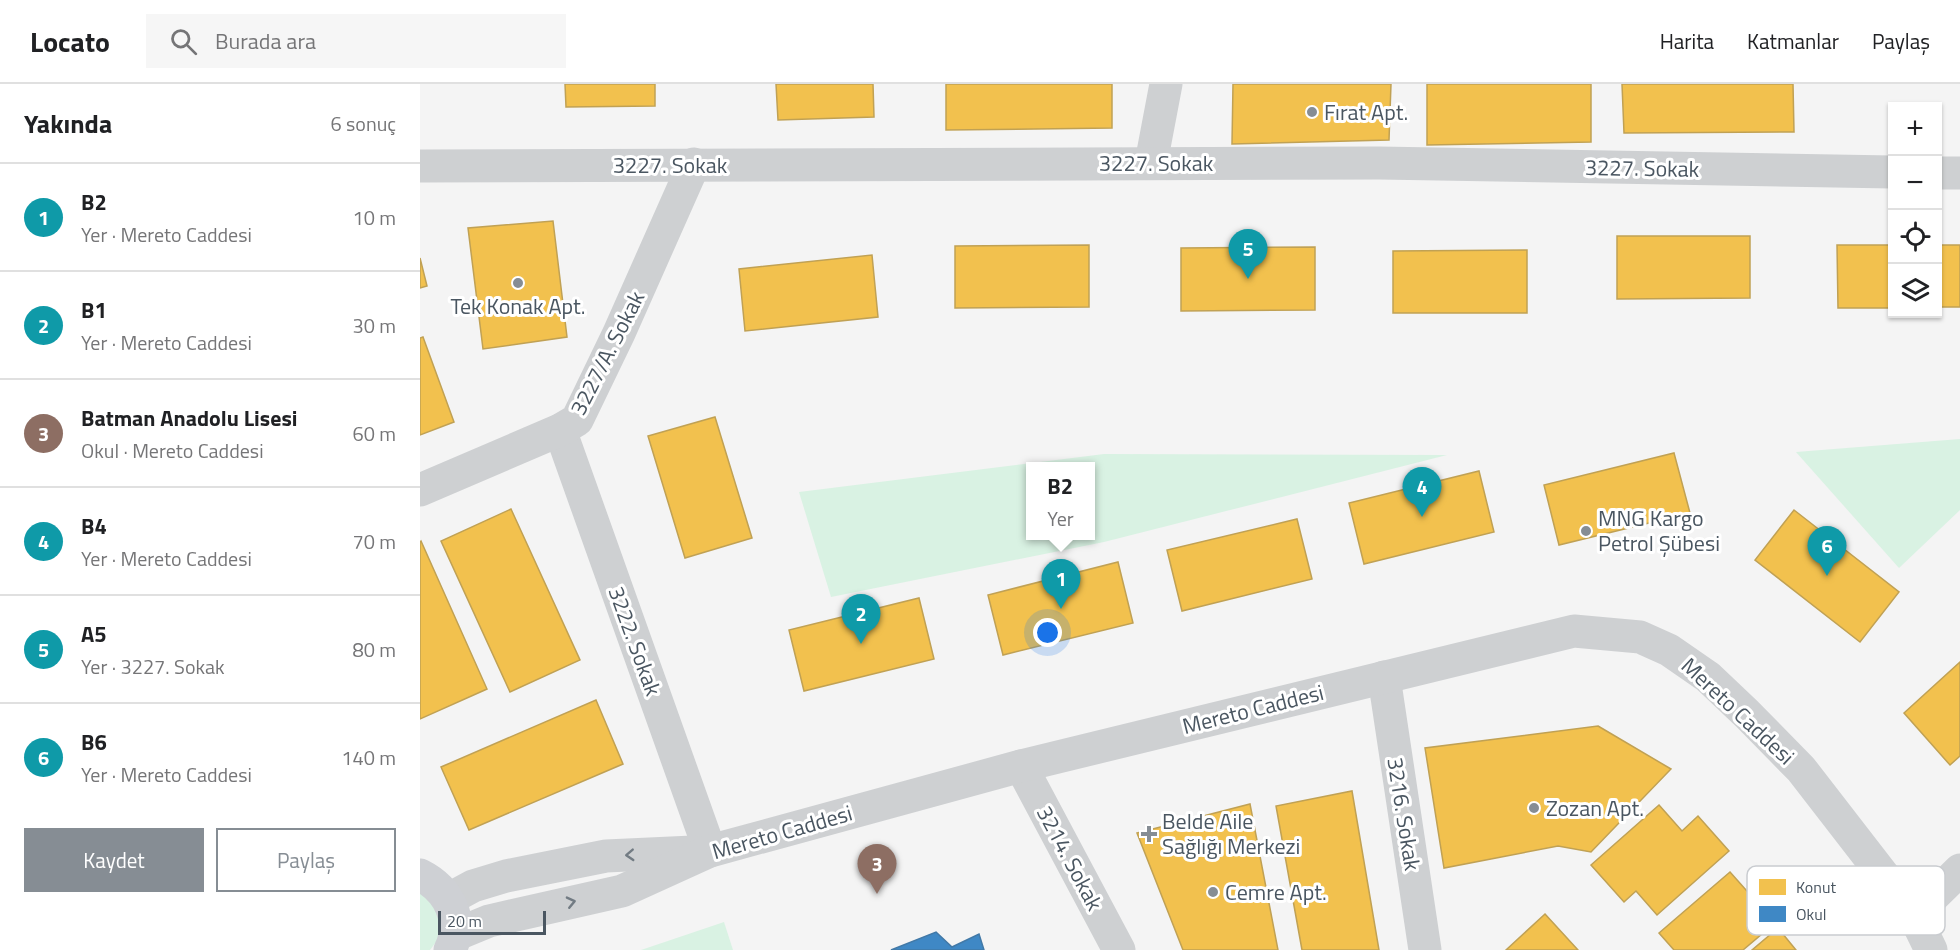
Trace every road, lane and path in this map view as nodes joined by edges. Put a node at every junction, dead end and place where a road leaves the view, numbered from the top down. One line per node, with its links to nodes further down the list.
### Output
1 (1166, 84): 2 (street)
2 (1151, 163): 3 (street, 3227. Sokak); 5 (street, 3227. Sokak)
3 (694, 164): 4 (street, 3227. Sokak); 8 (street, 3227/A. Sokak)
4 (420, 166)
5 (1888, 172)
6 (1942, 173): 7 (street)
7 (1960, 173)
8 (560, 430): 9 (street, 3227/A. Sokak); 12 (street, 3222. Sokak)
9 (420, 490)
10 (1384, 677): 11 (street, Mereto Caddesi); 13 (street, Mereto Caddesi); 21 (street, 3216. Sokak)
11 (1021, 766): 12 (street, Mereto Caddesi); 20 (street, 3214. Sokak)
12 (710, 851): 17 (street, one-way to 17); 19 (street, Mereto Caddesi, one-way to 12)
13 (1876, 866)
14 (1960, 870): 16 (street)
15 (420, 875): 17 (main road)
16 (1945, 885)
17 (448, 900): 19 (main road)
18 (1924, 935): 22 (street, Mereto Caddesi)
19 (452, 945)
20 (1119, 950)
21 (1425, 950)
22 (1931, 950)

